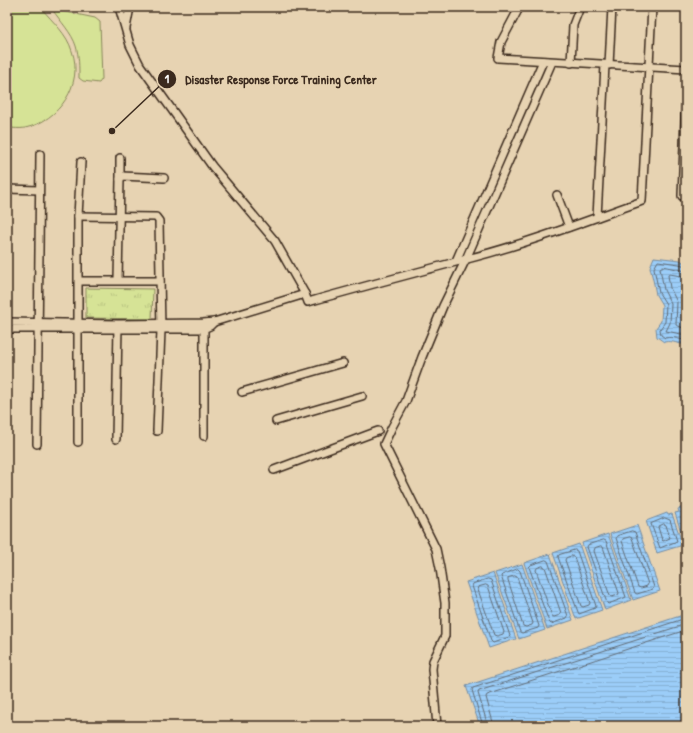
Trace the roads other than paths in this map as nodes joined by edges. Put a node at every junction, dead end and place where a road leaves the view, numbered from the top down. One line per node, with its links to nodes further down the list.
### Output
1 (119, 7): 7 (street)
2 (130, 7): 7 (street)
3 (517, 7): 8 (street)
4 (580, 7): 10 (street)
5 (612, 7): 11 (street)
6 (652, 7): 12 (street)
7 (125, 30): 35 (street)
8 (543, 61): 9 (street); 18 (street)
9 (552, 62): 10 (street); 18 (street)
10 (571, 63): 11 (street)
11 (607, 65): 12 (street); 28 (street)
12 (649, 67): 13 (street); 28 (street)
13 (686, 69)
14 (686, 94): 15 (street)
15 (685, 153): 25 (street)
16 (40, 154): 23 (street)
17 (120, 158): 20 (street)
18 (506, 158): 30 (street); 31 (street)
19 (81, 162): 26 (street)
20 (120, 178): 21 (street); 27 (street)
21 (164, 178)
22 (7, 189): 23 (street)
23 (39, 190): 37 (street)
24 (557, 195): 29 (street)
25 (682, 196)
26 (78, 216): 27 (street); 33 (street)
27 (118, 217): 32 (street); 34 (street)
28 (598, 217): 29 (street)
29 (568, 227): 30 (street)
30 (466, 260): 31 (street); 54 (street)
31 (456, 262): 35 (street)
32 (118, 280): 33 (street); 34 (street)
33 (79, 281): 38 (street)
34 (160, 281): 41 (street)
35 (305, 294): 39 (street)
36 (7, 322): 37 (street)
37 (38, 326): 38 (street); 42 (street); 52 (street)
38 (79, 326): 40 (street); 51 (street)
39 (203, 326): 41 (street); 49 (street)
40 (118, 327): 41 (street); 50 (street)
41 (161, 327): 47 (street)
42 (7, 329)
43 (343, 363): 44 (street)
44 (242, 392)
45 (362, 396): 46 (street)
46 (276, 421)
47 (157, 431)
48 (378, 431): 53 (street)
49 (204, 436)
50 (116, 439)
51 (78, 442)
52 (37, 444)
53 (274, 470)
54 (437, 726)

